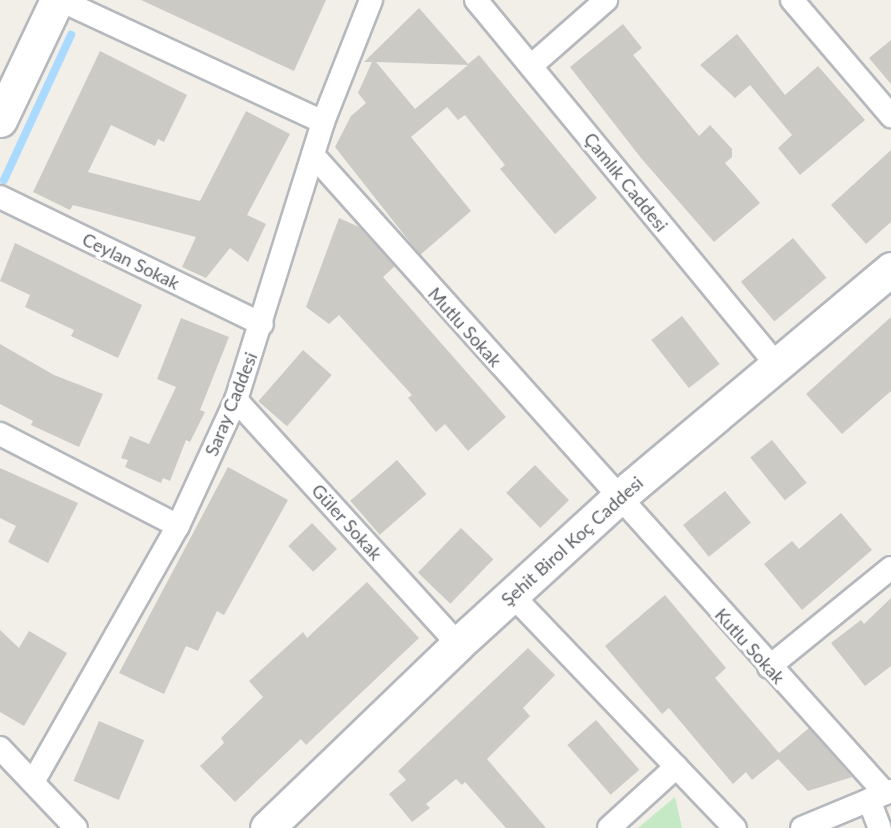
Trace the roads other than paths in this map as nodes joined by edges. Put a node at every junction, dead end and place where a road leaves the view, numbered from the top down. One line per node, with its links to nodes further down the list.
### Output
1 (59, 0): 7 (main road); 9 (street)
2 (371, 0): 9 (street, Saray Caddesi)
3 (476, 0): 6 (street, Çamlık Caddesi)
4 (606, 0): 6 (street)
5 (792, 0): 8 (street)
6 (531, 66): 14 (street, Çamlık Caddesi)
7 (1, 112)
8 (891, 116)
9 (323, 122): 10 (street, Saray Caddesi)
10 (313, 156): 13 (street, Saray Caddesi); 17 (street, Mutlu Sokak)
11 (0, 197): 13 (street, Ceylan Sokak)
12 (891, 269): 14 (main road, Şehit Birol Koç Caddesi)
13 (262, 324): 15 (street, Saray Caddesi)
14 (776, 364): 17 (main road, Şehit Birol Koç Caddesi)
15 (236, 400): 18 (street, Saray Caddesi); 21 (street, Güler Sokak)
16 (0, 434): 18 (street)
17 (617, 499): 20 (main road, Şehit Birol Koç Caddesi); 22 (street, Kutlu Sokak)
18 (178, 526): 25 (street, Saray Caddesi)
19 (891, 568): 22 (street)
20 (512, 595): 21 (main road, Şehit Birol Koç Caddesi); 24 (street)
21 (458, 644): 28 (main road, Şehit Birol Koç Caddesi)
22 (769, 667): 26 (street, Kutlu Sokak)
23 (0, 748): 25 (street)
24 (676, 767): 29 (street); 30 (street)
25 (33, 782): 27 (street)
26 (882, 795): 31 (street); 32 (street)
27 (76, 828)
28 (267, 828)
29 (609, 828)
30 (735, 828)
31 (802, 828)
32 (880, 828)

